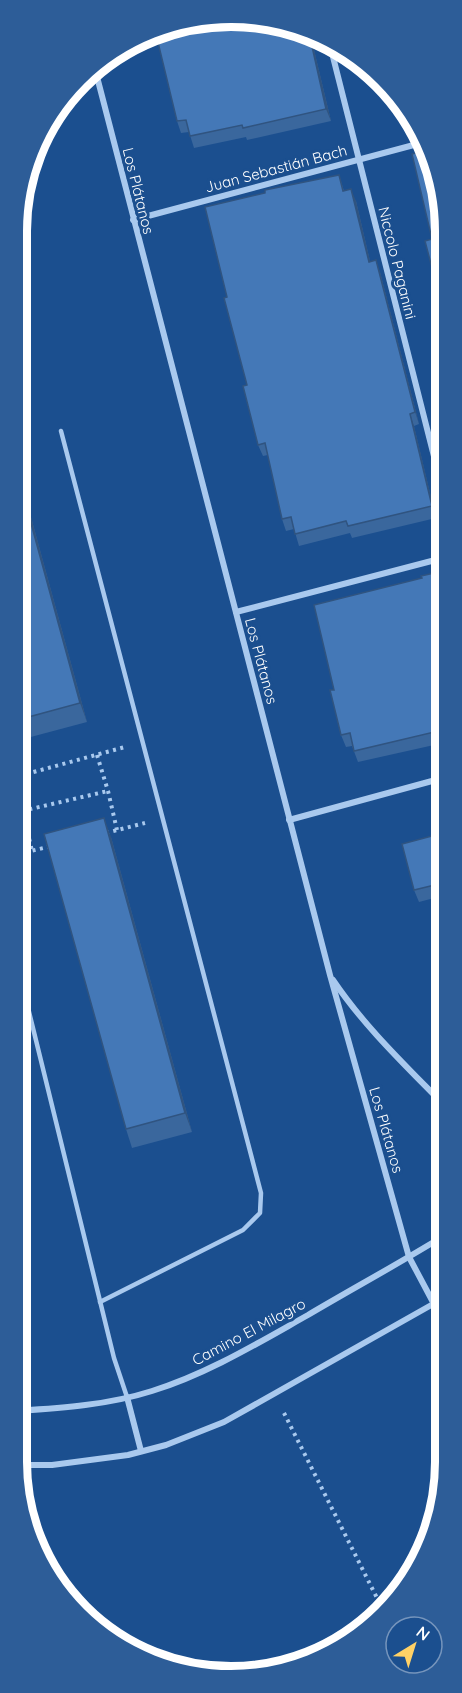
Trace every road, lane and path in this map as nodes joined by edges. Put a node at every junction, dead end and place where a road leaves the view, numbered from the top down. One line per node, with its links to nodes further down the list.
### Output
1 (332, 54): 4 (street, Niccolo Paganini)
2 (97, 77): 5 (street, Los Plátanos)
3 (415, 144): 4 (street, Juan Sebastián Bach)
4 (358, 159): 5 (street, Juan Sebastián Bach); 7 (street, Niccolo Paganini)
5 (133, 220): 9 (street, Los Plátanos)
6 (62, 431): 10 (lane)
7 (435, 461)
8 (435, 560): 9 (street)
9 (236, 612): 17 (street, Los Plátanos)
10 (143, 742): 11 (path); 16 (lane)
11 (97, 755): 12 (path); 14 (path)
12 (27, 774)
13 (435, 780): 17 (street)
14 (108, 791): 15 (path); 18 (path)
15 (27, 810)
16 (163, 819): 18 (path); 29 (lane)
17 (290, 820): 24 (street, Los Plátanos)
18 (117, 830): 20 (path)
19 (27, 831): 22 (path)
20 (96, 835)
21 (54, 846): 22 (path)
22 (32, 851): 23 (path)
23 (27, 852)
24 (330, 975): 26 (street); 28 (street, Los Plátanos)
25 (27, 1003): 29 (lane)
26 (435, 1096)
27 (435, 1241): 28 (street, Camino El Milagro)
28 (409, 1257): 30 (street, Los Plátanos); 32 (street, Camino El Milagro)
29 (100, 1302): 32 (lane)
30 (434, 1304): 31 (street)
31 (274, 1394): 34 (street); 36 (path)
32 (126, 1397): 33 (street, Camino El Milagro); 34 (street)
33 (27, 1410)
34 (141, 1451): 35 (street)
35 (27, 1465)
36 (379, 1602)

